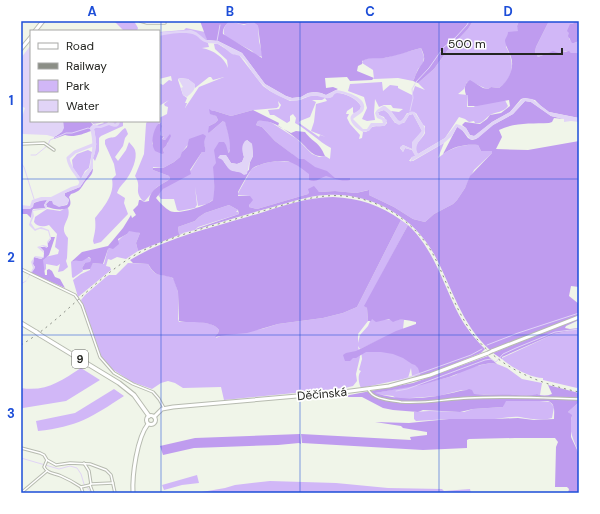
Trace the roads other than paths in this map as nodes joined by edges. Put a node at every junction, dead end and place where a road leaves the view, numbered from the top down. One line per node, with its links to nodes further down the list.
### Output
1 (43, 21): 4 (main road)
2 (140, 21): 3 (street)
3 (165, 23)
4 (37, 30)
5 (30, 38): 6 (main road)
6 (21, 49)
7 (21, 144): 8 (street)
8 (54, 150)
9 (21, 269): 14 (street)
10 (579, 317): 12 (main road, Děčínská, bridge)
11 (21, 323): 15 (main road, 9, bridge)
12 (368, 389): 13 (street); 14 (main road, Děčínská)
13 (579, 399)
14 (164, 408): 16 (main road)
15 (149, 416): 16 (main road); 17 (main road)
16 (154, 417): 17 (main road)
17 (148, 424): 29 (main road)
18 (21, 448): 19 (street)
19 (47, 460): 20 (street); 21 (street)
20 (84, 463): 22 (street); 23 (street)
21 (47, 471): 24 (street); 25 (street)
22 (113, 483): 23 (street); 28 (street)
23 (89, 485): 24 (street); 27 (street)
24 (82, 487): 26 (street)
25 (21, 493)
26 (83, 493)
27 (93, 493)
28 (115, 493)
29 (133, 493)

